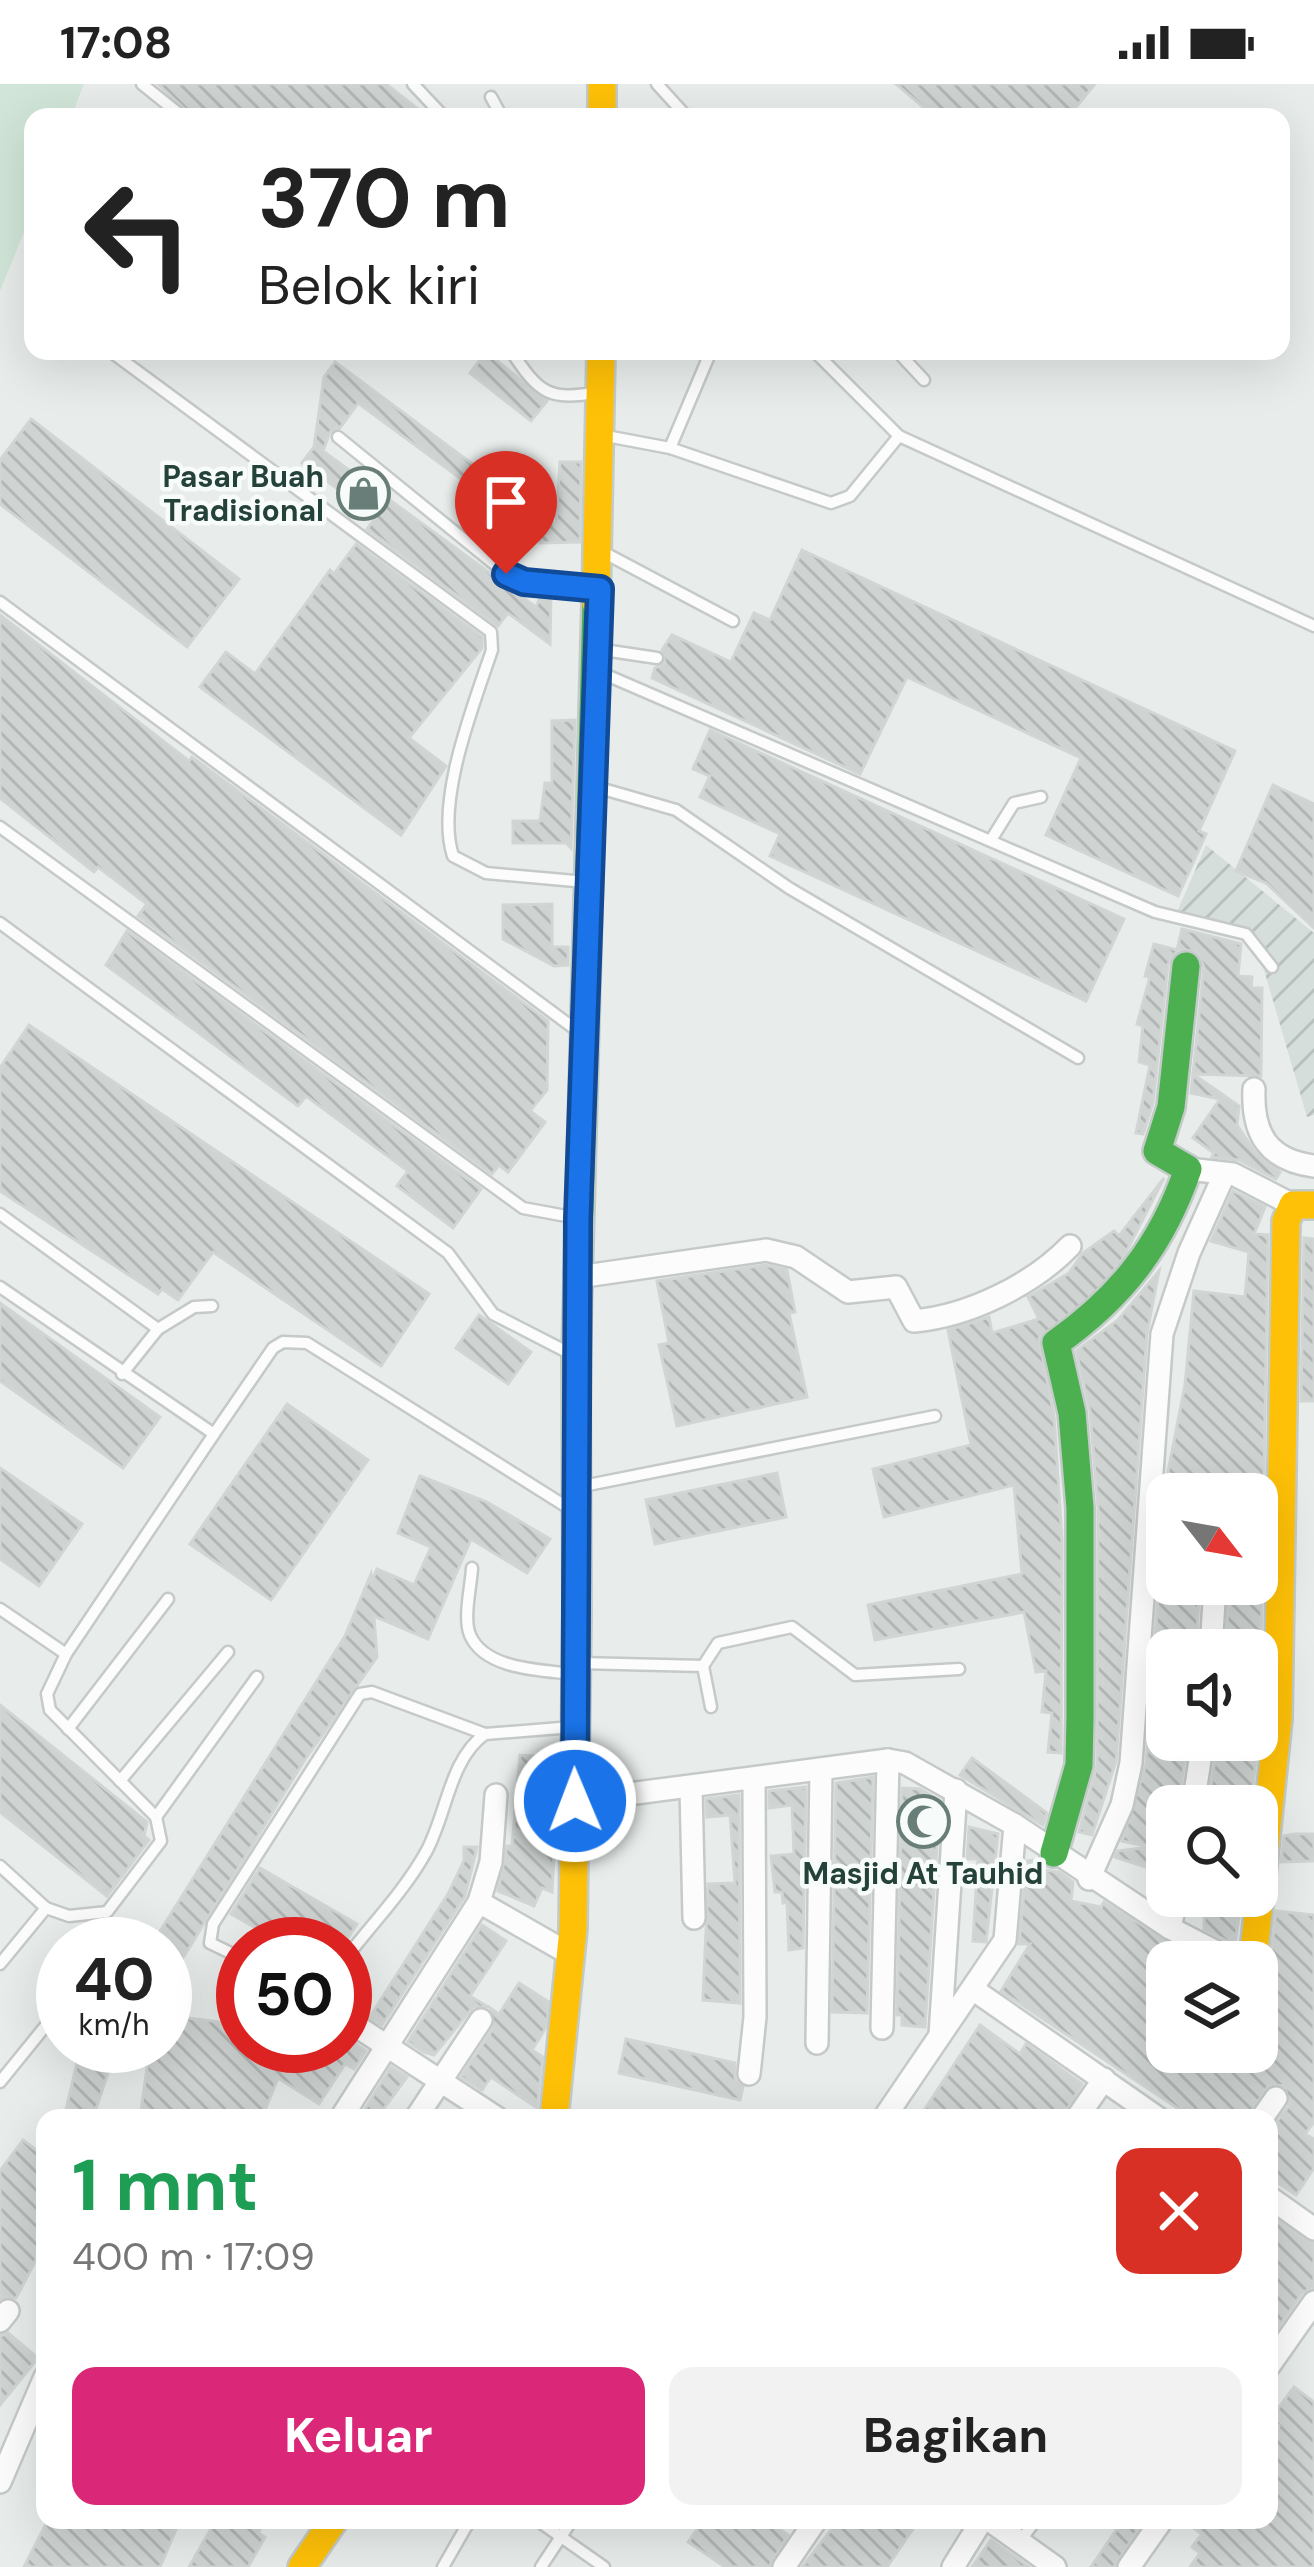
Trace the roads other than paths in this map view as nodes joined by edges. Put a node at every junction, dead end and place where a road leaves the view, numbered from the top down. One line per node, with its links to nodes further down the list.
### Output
1 (142, 84): 5 (lane)
2 (413, 84): 6 (lane)
3 (657, 84): 8 (lane)
4 (491, 97): 7 (lane)
5 (173, 108)
6 (436, 108)
7 (497, 108)
8 (679, 108)
9 (122, 360): 32 (lane)
10 (519, 360): 16 (lane)
11 (601, 360): 16 (main road)
12 (707, 360): 20 (lane)
13 (823, 360): 18 (lane)
14 (905, 360): 15 (lane)
15 (924, 380)
16 (600, 392): 17 (main road)
17 (599, 434): 20 (lane); 21 (main road)
18 (899, 436): 20 (lane); 25 (lane)
19 (338, 437): 22 (lane)
20 (670, 448)
21 (601, 551): 22 (main road); 24 (lane)
22 (600, 589): 27 (main road)
23 (0, 602): 36 (lane)
24 (734, 621)
25 (1314, 626)
26 (657, 658): 27 (lane)
27 (597, 660): 28 (main road); 31 (lane)
28 (592, 786): 32 (main road); 37 (lane)
29 (1041, 797): 31 (lane)
30 (0, 827): 44 (lane)
31 (991, 840): 35 (lane)
32 (590, 883): 36 (main road)
33 (0, 923): 50 (lane)
34 (1186, 966): 41 (main road)
35 (1272, 967)
36 (582, 1034): 44 (main road)
37 (1078, 1058)
38 (1254, 1089): 39 (street)
39 (1314, 1166)
40 (1224, 1175): 41 (street); 42 (street); 80 (street)
41 (1185, 1180): 78 (main road)
42 (1303, 1205): 90 (main road)
43 (0, 1214): 49 (lane)
44 (578, 1218): 46 (main road)
45 (1070, 1246): 46 (street)
46 (578, 1276): 50 (main road)
47 (0, 1287): 51 (lane)
48 (212, 1306): 49 (lane)
49 (158, 1328): 51 (lane)
50 (576, 1356): 54 (main road)
51 (122, 1374): 53 (lane)
52 (934, 1417): 54 (lane)
53 (214, 1434): 54 (lane); 59 (lane)
54 (574, 1499): 61 (main road)
55 (472, 1568): 61 (lane)
56 (168, 1598): 66 (lane)
57 (0, 1609): 59 (lane)
58 (228, 1652): 70 (lane)
59 (66, 1654): 66 (lane)
60 (703, 1666): 61 (lane); 62 (lane); 64 (lane)
61 (575, 1668): 65 (main road)
62 (959, 1669)
63 (257, 1677): 76 (lane)
64 (711, 1707)
65 (573, 1727): 67 (lane); 75 (main road)
66 (68, 1729): 70 (lane)
67 (485, 1734): 83 (lane); 87 (lane)
68 (888, 1760): 69 (street); 73 (street); 96 (street)
69 (821, 1770): 71 (street); 100 (street)
70 (120, 1781): 76 (lane)
71 (754, 1781): 72 (street); 102 (street)
72 (691, 1788): 75 (street); 85 (street)
73 (956, 1790): 77 (street); 98 (street)
74 (496, 1795): 81 (street)
75 (575, 1801): 92 (main road)
76 (156, 1816): 82 (lane)
77 (1016, 1825): 78 (street); 94 (street)
78 (1054, 1853): 80 (street)
79 (0, 1866): 82 (lane)
80 (1089, 1879): 88 (street)
81 (479, 1902): 92 (street); 101 (street)
82 (46, 1907): 93 (lane)
83 (217, 1917)
84 (1172, 1917): 88 (street)
85 (694, 1918)
86 (216, 1919): 91 (lane)
87 (372, 1924)
88 (1170, 1928): 89 (street)
89 (1202, 1941)
90 (1247, 1941)
91 (216, 1946)
92 (568, 1953): 110 (main road)
93 (0, 1964)
94 (974, 1990): 98 (street); 103 (street)
95 (482, 2020): 104 (street)
96 (882, 2028)
97 (372, 2035): 101 (street)
98 (939, 2036): 111 (street)
99 (36, 2038): 105 (lane)
100 (817, 2043)
101 (388, 2045): 104 (street); 107 (street)
102 (749, 2074)
103 (1104, 2079): 112 (street); 113 (street)
104 (442, 2080): 108 (street); 109 (street)
105 (0, 2082)
106 (1276, 2098): 114 (street)
107 (347, 2109)
108 (422, 2109)
109 (483, 2109)
110 (555, 2109)
111 (890, 2109)
112 (1083, 2109)
113 (1146, 2109)
114 (1268, 2109)
115 (1278, 2203): 116 (street)
116 (1314, 2229)
117 (1314, 2302): 118 (street)
118 (1278, 2353)
119 (36, 2398): 120 (street)
120 (0, 2482)
121 (328, 2529): 132 (main road)
122 (465, 2529): 133 (lane)
123 (550, 2529): 130 (lane)
124 (566, 2529): 130 (lane)
125 (810, 2529): 136 (street)
126 (979, 2529): 137 (street)
127 (1001, 2529): 131 (street)
128 (1030, 2529): 131 (lane)
129 (1156, 2529): 139 (street)
130 (561, 2536): 134 (lane); 135 (lane)
131 (1021, 2541): 138 (street)
132 (302, 2567)
133 (443, 2567)
134 (541, 2567)
135 (604, 2567)
136 (784, 2567)
137 (952, 2567)
138 (1055, 2567)
139 (1129, 2567)

